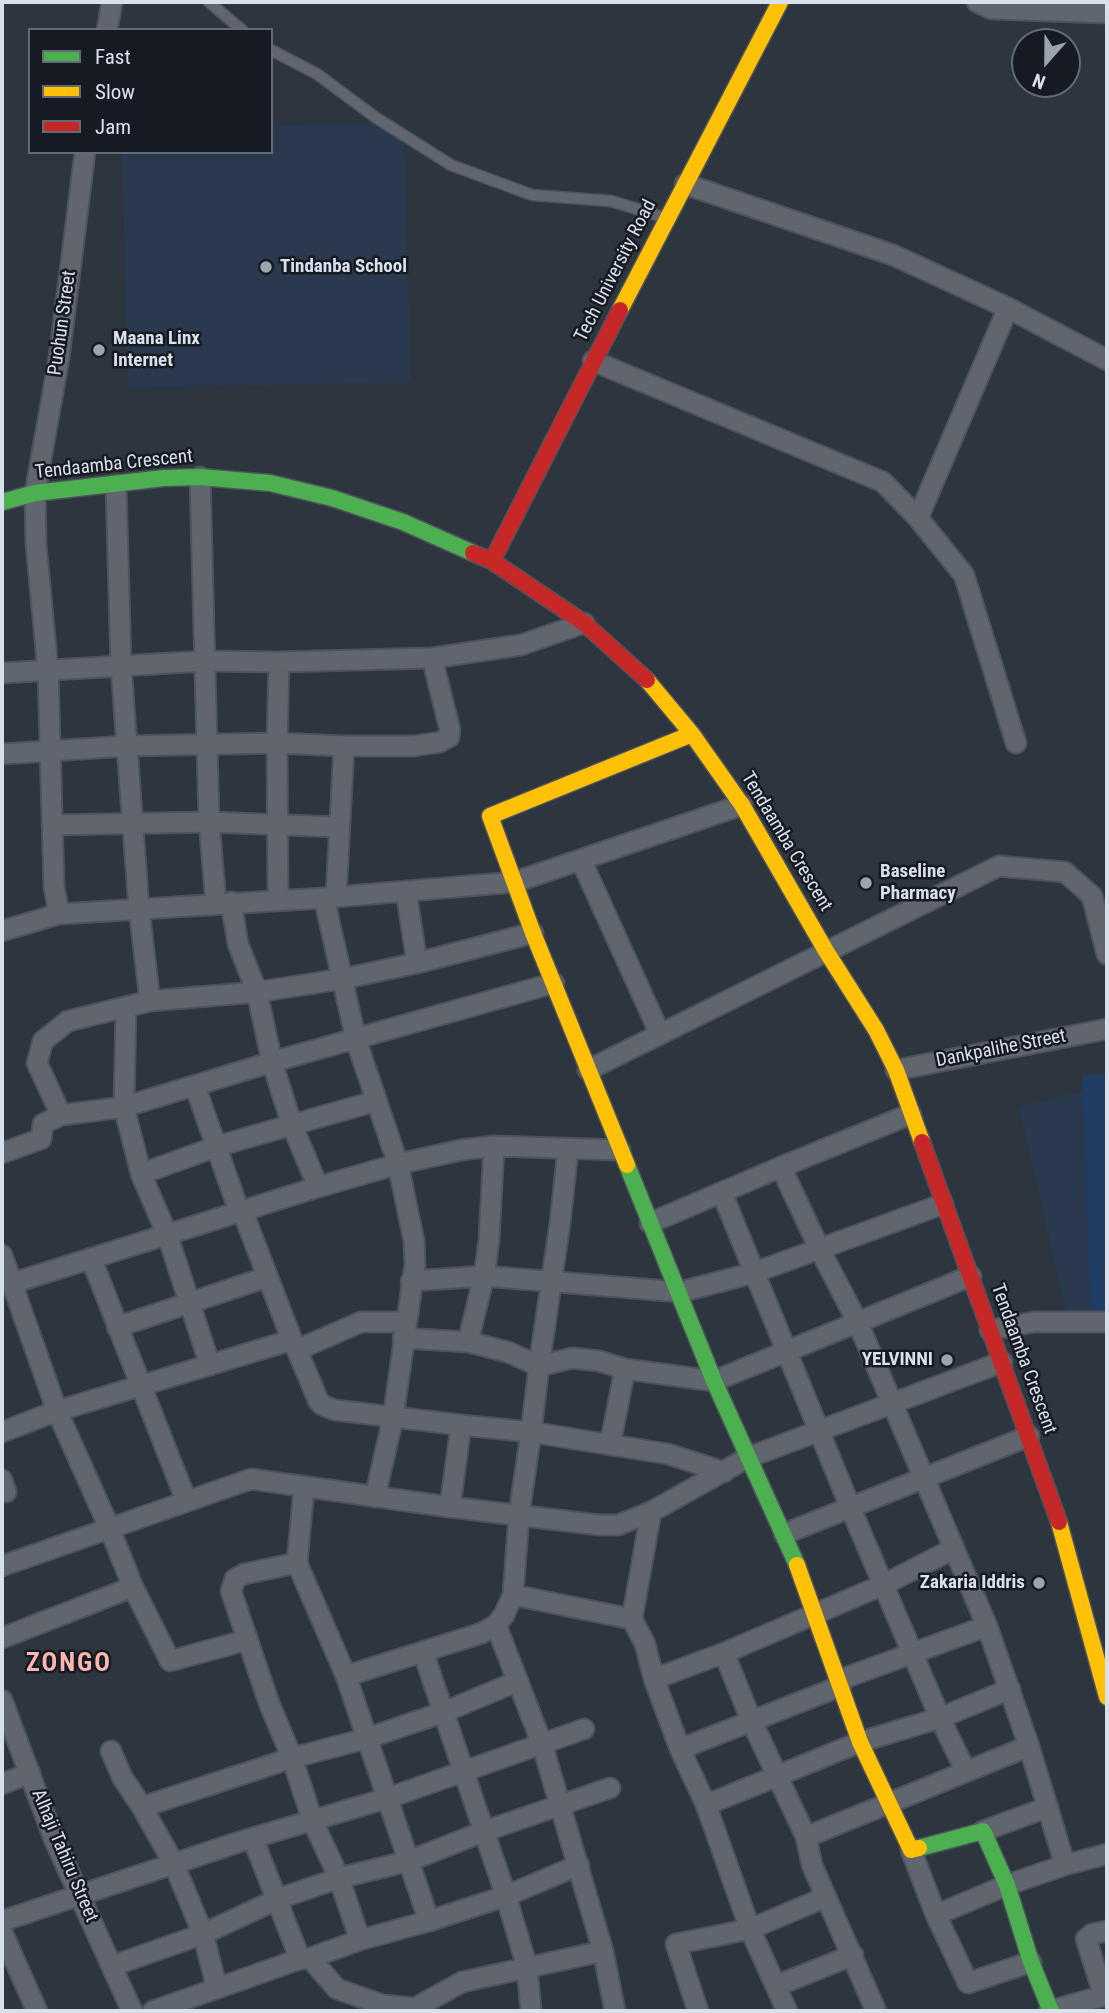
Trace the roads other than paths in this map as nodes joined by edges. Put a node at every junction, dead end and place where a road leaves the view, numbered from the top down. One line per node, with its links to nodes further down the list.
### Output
1 (112, 2): 6 (street)
2 (209, 2): 7 (lane)
3 (780, 2): 10 (street, Tech University Road)
4 (977, 2): 5 (street)
5 (1107, 13)
6 (107, 28)
7 (240, 28)
8 (273, 51): 11 (lane)
9 (85, 154): 17 (street, Puohun Street)
10 (685, 184): 11 (street, Tech University Road); 12 (street)
11 (666, 219): 14 (street, Tech University Road)
12 (1008, 308): 13 (street); 19 (street)
13 (1107, 360)
14 (593, 361): 19 (street); 20 (street, Tech University Road)
15 (200, 477): 16 (street, Tendaamba Crescent); 20 (street, Tendaamba Crescent); 23 (street)
16 (116, 485): 17 (street, Tendaamba Crescent); 25 (street)
17 (36, 493): 18 (street, Tendaamba Crescent); 26 (street, Puohun Street)
18 (2, 502)
19 (918, 518): 30 (street)
20 (492, 561): 21 (street, Tendaamba Crescent)
21 (584, 623): 22 (street); 28 (street, Tendaamba Crescent)
22 (432, 658): 24 (street); 33 (street)
23 (205, 661): 24 (street); 25 (street); 31 (street)
24 (279, 662): 29 (street)
25 (121, 666): 26 (street); 32 (street)
26 (48, 671): 27 (street); 34 (street, Puohun Street)
27 (2, 673)
28 (692, 734): 36 (street, Tendaamba Crescent); 43 (street)
29 (277, 743): 31 (street); 33 (street); 40 (street)
30 (1016, 743)
31 (208, 745): 32 (street); 38 (street)
32 (127, 746): 34 (street); 37 (street)
33 (344, 746): 41 (street)
34 (51, 751): 35 (street); 39 (street, Puohun Street)
35 (2, 754)
36 (742, 805): 42 (street); 52 (street, Tendaamba Crescent)
37 (132, 822): 38 (street); 39 (street); 48 (street)
38 (209, 822): 40 (street); 47 (street)
39 (52, 825): 49 (street, Puohun Street)
40 (277, 826): 41 (street); 46 (street)
41 (339, 827): 45 (street)
42 (581, 860): 43 (street); 61 (street)
43 (515, 882): 44 (street); 51 (street)
44 (406, 891): 45 (street); 54 (street)
45 (330, 898): 46 (street); 55 (street)
46 (278, 900): 47 (street)
47 (224, 903): 48 (street); 57 (street)
48 (139, 909): 49 (street); 58 (street)
49 (59, 914): 50 (street)
50 (2, 931)
51 (534, 933): 54 (street); 56 (street)
52 (826, 951): 53 (street); 61 (street); 65 (street, Tendaamba Crescent)
53 (1107, 954)
54 (417, 963): 55 (street)
55 (342, 979): 57 (street); 62 (street)
56 (554, 983): 62 (street); 64 (street)
57 (257, 992): 58 (street); 63 (street)
58 (150, 1001): 59 (street)
59 (126, 1007): 68 (street); 70 (street)
60 (1107, 1029): 65 (street, Dankpalihe Street)
61 (660, 1034): 64 (street)
62 (356, 1040): 63 (street); 67 (street)
63 (272, 1062): 66 (street); 71 (street)
64 (588, 1070): 75 (street)
65 (896, 1070): 69 (street, Tendaamba Crescent)
66 (195, 1087): 68 (street); 72 (street)
67 (376, 1101): 71 (street); 77 (street)
68 (124, 1107): 70 (street); 79 (street)
69 (911, 1114): 78 (street); 82 (street, Tendaamba Crescent)
70 (61, 1115): 76 (street)
71 (292, 1125): 72 (street); 80 (street)
72 (218, 1146): 79 (street); 83 (street)
73 (494, 1146): 74 (street); 77 (street); 90 (street)
74 (568, 1149): 75 (street); 94 (street)
75 (620, 1150): 84 (street)
76 (2, 1153)
77 (398, 1164): 80 (street); 93 (street)
78 (781, 1167): 81 (street); 86 (street)
79 (141, 1174): 85 (street)
80 (318, 1187): 83 (street)
81 (722, 1193): 84 (street); 89 (street)
82 (943, 1204): 86 (street); 91 (street, Tendaamba Crescent)
83 (241, 1210): 85 (street); 92 (street)
84 (650, 1223): 96 (street)
85 (167, 1234): 88 (street); 97 (street)
86 (819, 1248): 89 (street); 99 (street)
87 (2, 1255): 95 (street)
88 (91, 1258): 95 (street); 100 (street)
89 (754, 1273): 96 (street); 105 (street)
90 (484, 1276): 93 (street); 94 (street); 103 (street)
91 (971, 1276): 99 (street); 102 (street, Tendaamba Crescent)
92 (267, 1277): 97 (street); 104 (street)
93 (411, 1281): 101 (street)
94 (552, 1282): 96 (street); 108 (street)
95 (13, 1283): 113 (street)
96 (680, 1292): 110 (street)
97 (191, 1303): 100 (street); 107 (street)
98 (1107, 1322): 102 (street)
99 (858, 1323): 105 (street); 112 (street)
100 (117, 1327): 111 (street)
101 (404, 1330): 103 (street); 104 (street); 114 (street)
102 (990, 1330): 106 (street, Tendaamba Crescent)
103 (468, 1342): 108 (street)
104 (294, 1345): 107 (street); 114 (street)
105 (786, 1352): 110 (street); 116 (street)
106 (1002, 1362): 112 (street); 119 (street, Tendaamba Crescent)
107 (210, 1365): 111 (street)
108 (539, 1366): 109 (street); 118 (street)
109 (625, 1369): 110 (street); 120 (street)
110 (714, 1381): 121 (street)
111 (141, 1386): 113 (street); 126 (street)
112 (892, 1404): 116 (street); 123 (street)
113 (57, 1412): 117 (street); 131 (street)
114 (393, 1418): 115 (street); 125 (street)
115 (460, 1425): 118 (street); 127 (street)
116 (819, 1431): 121 (street); 128 (street)
117 (2, 1432)
118 (531, 1432): 120 (street); 130 (street)
119 (1029, 1436): 123 (street); 153 (street, Tendaamba Crescent)
120 (610, 1445): 122 (street)
121 (747, 1458): 122 (street); 132 (street)
122 (724, 1472): 129 (street)
123 (923, 1478): 128 (street); 133 (street)
124 (304, 1488): 125 (street); 126 (street); 134 (street)
125 (375, 1497): 127 (street)
126 (186, 1500): 131 (street)
127 (450, 1507): 130 (street)
128 (851, 1508): 132 (street); 136 (street)
129 (651, 1513): 130 (street); 140 (street)
130 (519, 1515): 138 (street)
131 (109, 1527): 135 (street); 137 (street)
132 (784, 1534): 139 (street)
133 (953, 1549): 136 (street); 142 (street)
134 (297, 1563): 144 (street); 148 (street)
135 (2, 1566)
136 (885, 1584): 139 (street); 147 (street)
137 (133, 1587): 143 (street); 144 (street)
138 (513, 1595): 140 (street); 141 (street)
139 (815, 1614): 146 (street); 151 (street)
140 (632, 1619): 149 (street)
141 (496, 1625): 145 (street); 150 (street)
142 (987, 1626): 147 (street); 152 (street)
143 (2, 1638)
144 (247, 1640): 165 (street)
145 (423, 1652): 148 (street); 155 (street)
146 (724, 1653): 149 (street); 157 (street)
147 (914, 1654): 151 (street); 156 (street)
148 (346, 1676): 159 (street)
149 (654, 1679): 163 (street)
150 (518, 1681): 155 (street); 161 (street)
151 (840, 1683): 157 (street); 160 (street)
152 (1010, 1689): 156 (street); 162 (street)
153 (1107, 1697)
154 (2, 1700): 168 (street, Alhaji Tahiru Street)
155 (444, 1713): 159 (street); 166 (street)
156 (940, 1718): 160 (street); 167 (street)
157 (752, 1722): 163 (street); 169 (street)
158 (584, 1729): 161 (street)
159 (368, 1738): 165 (street); 172 (street)
160 (860, 1742): 169 (street); 173 (street)
161 (542, 1744): 166 (street); 175 (street)
162 (1029, 1746): 167 (street); 177 (street)
163 (680, 1749): 174 (street)
164 (111, 1751): 176 (street)
165 (292, 1758): 176 (street); 178 (street)
166 (465, 1771): 172 (street); 179 (street)
167 (966, 1772): 173 (street)
168 (30, 1773): 170 (street); 191 (street, Alhaji Tahiru Street)
169 (778, 1776): 174 (street); 181 (street)
170 (2, 1784)
171 (610, 1788): 175 (street)
172 (388, 1798): 178 (street); 185 (street)
173 (888, 1802): 181 (street); 183 (street)
174 (706, 1805): 198 (street)
175 (560, 1806): 179 (street); 187 (street)
176 (142, 1807): 186 (street)
177 (1048, 1807): 180 (street); 188 (street)
178 (313, 1822): 182 (street); 189 (street)
179 (485, 1831): 185 (street); 192 (street)
180 (983, 1831): 183 (street); 190 (street)
181 (806, 1836): 193 (street)
182 (253, 1839): 186 (street); 194 (street)
183 (911, 1850): 195 (street)
184 (1107, 1854): 188 (street)
185 (409, 1861): 189 (street); 197 (street)
186 (174, 1864): 191 (street); 201 (street)
187 (579, 1865): 192 (street); 203 (street)
188 (1065, 1865): 190 (street)
189 (339, 1878): 194 (street); 202 (street)
190 (1007, 1885): 195 (street); 206 (street)
191 (80, 1895): 196 (street); 207 (street, Alhaji Tahiru Street)
192 (506, 1896): 197 (street); 208 (street)
193 (826, 1897): 198 (street); 204 (street)
194 (278, 1899): 201 (street); 205 (street)
195 (936, 1915): 206 (street)
196 (2, 1921)
197 (429, 1921): 202 (street)
198 (750, 1929): 209 (street); 219 (street)
199 (1107, 1931): 211 (street)
200 (2, 1932): 214 (street)
201 (203, 1934): 207 (street); 210 (street)
202 (360, 1940): 205 (street)
203 (603, 1951): 208 (street); 218 (street)
204 (853, 1955): 209 (street); 213 (street)
205 (305, 1959): 210 (street); 212 (street)
206 (1031, 1962): 221 (street)
207 (112, 1966): 215 (street, Alhaji Tahiru Street)
208 (527, 1967): 212 (street); 217 (street)
209 (776, 1986): 220 (street)
210 (217, 1988): 216 (street)
211 (1106, 1996): 221 (street)
212 (416, 2010)
213 (872, 2010)
214 (37, 2011)
215 (132, 2011)
216 (153, 2011)
217 (531, 2011)
218 (615, 2011)
219 (698, 2011)
220 (787, 2011)
221 (1050, 2011)

